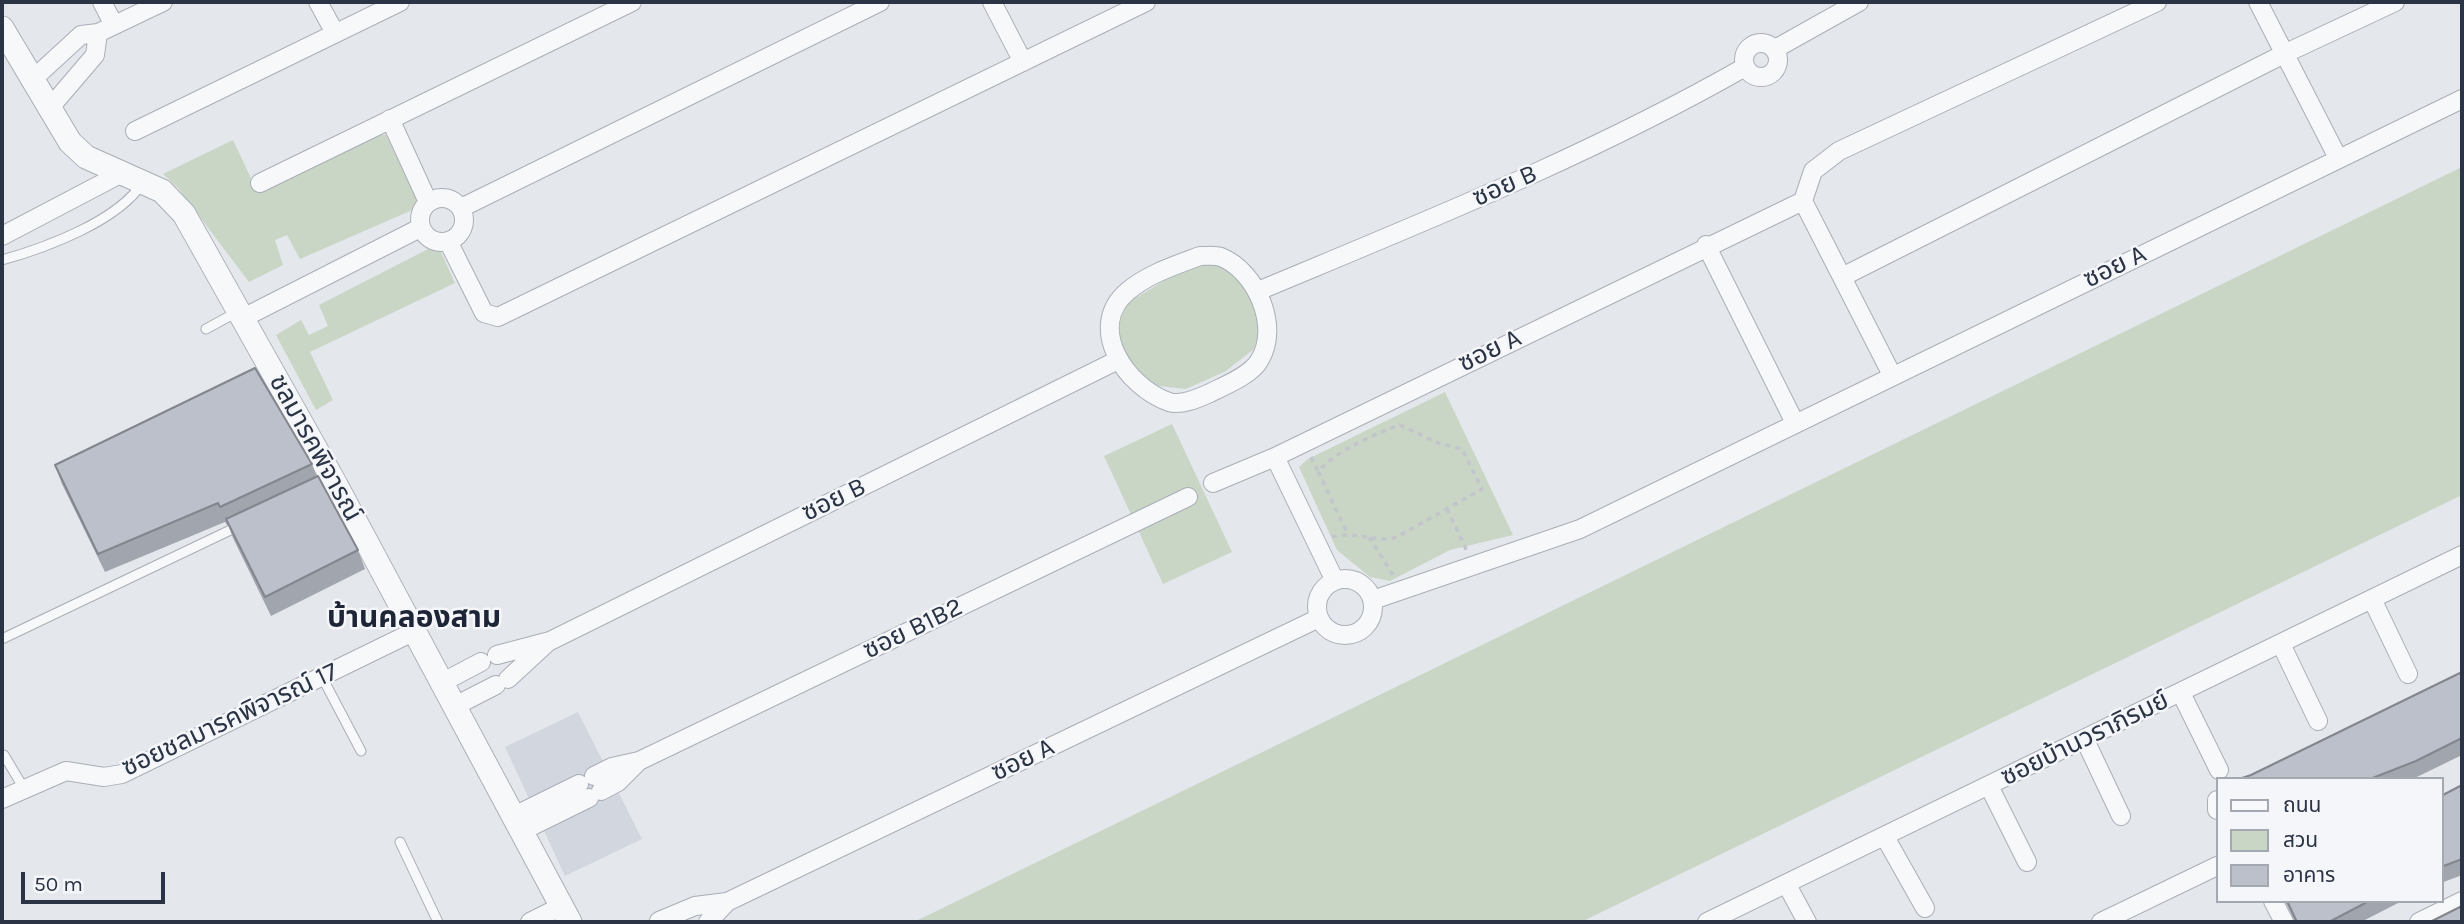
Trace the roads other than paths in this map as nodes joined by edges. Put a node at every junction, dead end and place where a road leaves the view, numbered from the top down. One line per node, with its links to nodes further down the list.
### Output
1 (102, 2): 14 (street)
2 (163, 2): 14 (street)
3 (318, 2): 15 (street)
4 (400, 2): 15 (street)
5 (632, 2): 23 (street)
6 (880, 2): 30 (street)
7 (992, 2): 18 (street)
8 (1146, 2): 18 (street)
9 (1859, 2): 16 (street, ซอย B)
10 (2157, 2): 28 (street)
11 (2258, 2): 17 (street)
12 (2395, 2): 17 (street)
13 (2, 28): 20 (street, ชลมารคพิจารณ์)
14 (106, 29): 20 (street); 22 (street)
15 (335, 33): 24 (street)
16 (1775, 49): 19 (street, ซอย B); 19 (street)
17 (2284, 54): 25 (street); 36 (street)
18 (1023, 62): 33 (street)
19 (1745, 67): 37 (street, ซอย B)
20 (31, 81): 22 (street, ชลมารคพิจารณ์)
21 (2462, 99): 25 (street, ซอย A)
22 (48, 110): 26 (street, ชลมารคพิจารณ์)
23 (390, 119): 27 (street); 29 (street)
24 (135, 131)
25 (2338, 159): 41 (street, ซอย A)
26 (134, 176): 32 (street); 35 (lane); 38 (street, ชลมารคพิจารณ์)
27 (260, 183)
28 (1803, 201): 34 (street, ซอย A); 36 (street)
29 (428, 202): 30 (street); 31 (street)
30 (461, 208): 33 (street)
31 (420, 228): 33 (street); 38 (street)
32 (2, 236)
33 (448, 241)
34 (1706, 245): 42 (street); 43 (street, ซอย A)
35 (2, 260)
36 (1842, 277): 41 (street)
37 (1258, 291): 40 (street); 40 (street)
38 (241, 315): 39 (lane); 52 (street, ชลมารคพิจารณ์)
39 (206, 329)
40 (1118, 360): 54 (street, ซอย B)
41 (1892, 375): 42 (street, ซอย A)
42 (1795, 423): 50 (street, ซอย A)
43 (1275, 457): 44 (street, ซอย A); 48 (street)
44 (1213, 483)
45 (1188, 496): 70 (street, ซอย B1B2)
46 (246, 523): 53 (lane)
47 (2462, 555): 49 (street, ซอยบ้านวราภิรมย์)
48 (1335, 581): 50 (street); 51 (street)
49 (2372, 599): 55 (street, ซอยบ้านวราภิรมย์); 56 (street)
50 (1373, 600): 51 (street)
51 (1320, 618): 77 (street, ซอย A)
52 (415, 631): 57 (street, ซอยชลมารคพิจารณ์ 17); 58 (street, ชลมารคพิจารณ์)
53 (2, 639)
54 (550, 641): 58 (street, ซอย B); 60 (street, ซอย B)
55 (2281, 644): 59 (street, ซอยบ้านวราภิรมย์); 61 (street)
56 (2408, 674)
57 (322, 677): 63 (lane); 67 (street, ซอยชลมารคพิจารณ์ 17)
58 (443, 682): 60 (street, ชลมารคพิจารณ์)
59 (2180, 693): 62 (street, ซอยบ้านวราภิรมย์); 65 (street)
60 (455, 706): 70 (street, ชลมารคพิจารณ์)
61 (2318, 721)
62 (2085, 740): 66 (street, ซอยบ้านวราภิรมย์); 69 (street)
63 (361, 751)
64 (4, 755): 67 (lane)
65 (2219, 770)
66 (1989, 786): 71 (street, ซอยบ้านวราภิรมย์); 73 (street)
67 (23, 787): 68 (street, ซอยชลมารคพิจารณ์ 17)
68 (2, 799)
69 (2121, 816)
70 (518, 824): 80 (street, ชลมารคพิจารณ์)
71 (1885, 837): 75 (street, ซอยบ้านวราภิรมย์); 79 (street)
72 (400, 842): 82 (lane)
73 (2027, 862)
74 (2216, 866): 87 (street)
75 (1787, 885): 85 (street, ซอยบ้านวราภิรมย์); 86 (street)
76 (2462, 901): 89 (street)
77 (727, 902): 81 (street, ซอย A); 84 (street, ซอย A)
78 (2274, 903): 88 (street)
79 (1925, 908)
80 (566, 914): 83 (street)
81 (659, 921)
82 (438, 922)
83 (530, 922)
84 (708, 922)
85 (1707, 922)
86 (1807, 922)
87 (2101, 922)
88 (2284, 922)
89 (2419, 922)

